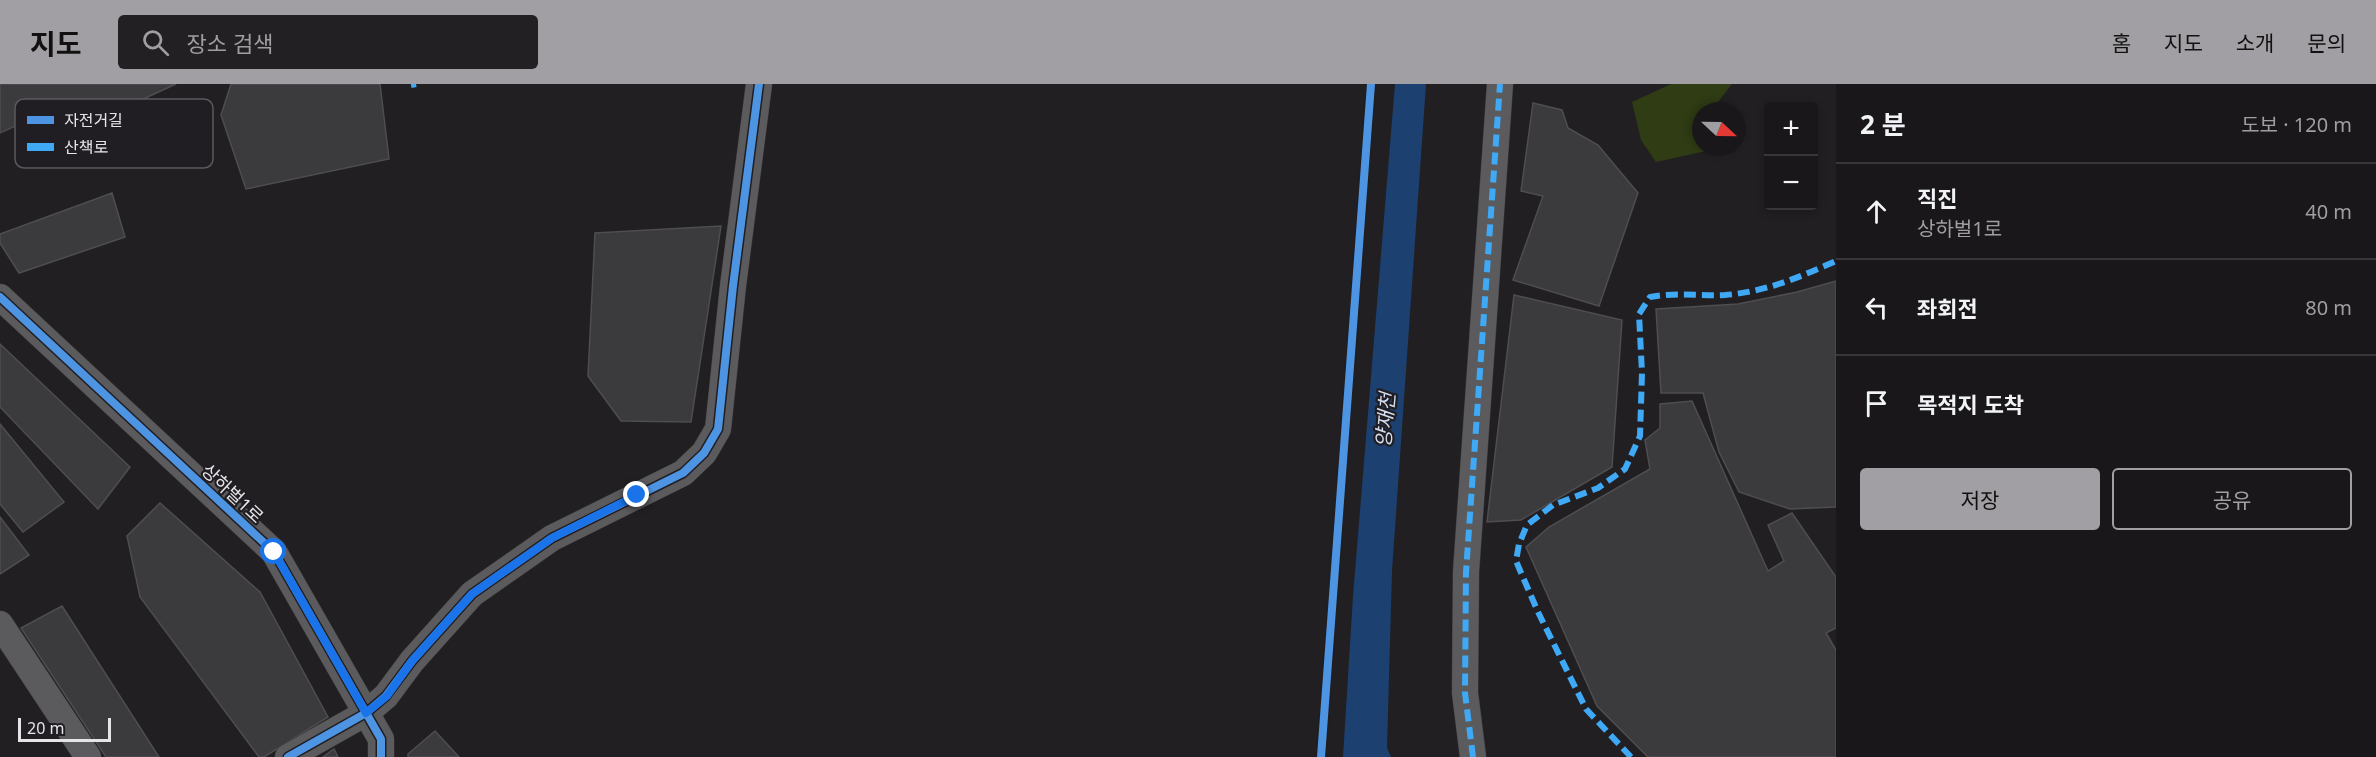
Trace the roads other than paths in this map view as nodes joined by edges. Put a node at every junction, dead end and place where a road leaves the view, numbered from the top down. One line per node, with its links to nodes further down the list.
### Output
1 (759, 84): 5 (street)
2 (1500, 84): 9 (street)
3 (0, 297): 5 (street, 상하벌1로)
4 (0, 624): 6 (street)
5 (366, 713): 7 (street); 8 (street, 상하벌1로)
6 (88, 757)
7 (288, 757)
8 (381, 757)
9 (1473, 757)

